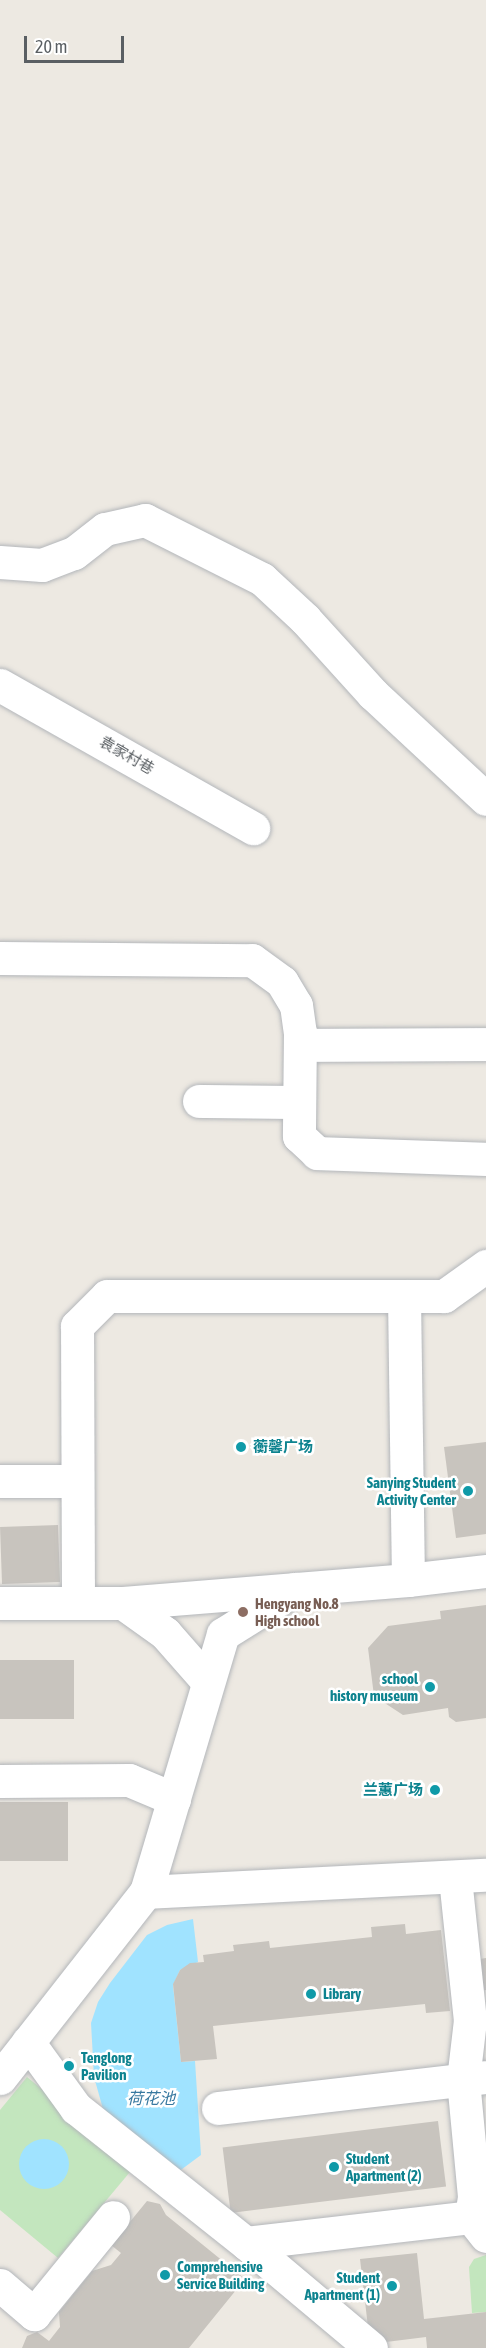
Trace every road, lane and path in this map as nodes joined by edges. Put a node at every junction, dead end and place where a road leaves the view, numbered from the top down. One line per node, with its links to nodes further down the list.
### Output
1 (0, 562): 3 (street)
2 (0, 685): 4 (street, 袁家村巷)
3 (486, 799)
4 (253, 828)
5 (0, 958): 7 (street)
6 (486, 1044): 7 (street)
7 (300, 1045): 9 (street)
8 (199, 1101): 9 (street)
9 (299, 1102): 10 (street)
10 (486, 1159)
11 (486, 1266): 12 (street)
12 (404, 1296): 13 (street); 16 (street)
13 (77, 1481): 14 (street); 19 (street)
14 (0, 1482)
15 (486, 1571): 16 (street)
16 (408, 1580): 17 (street)
17 (295, 1589): 20 (street); 21 (street)
18 (0, 1603): 19 (street)
19 (78, 1603): 20 (street)
20 (123, 1603): 21 (street)
21 (207, 1683): 23 (street)
22 (0, 1781): 23 (street)
23 (174, 1799): 26 (street)
24 (470, 1876): 25 (street); 27 (street)
25 (407, 1880): 26 (street); 27 (street)
26 (146, 1892): 28 (street)
27 (459, 1916): 30 (street)
28 (28, 2043): 29 (street); 34 (street)
29 (0, 2078)
30 (474, 2078): 31 (street); 33 (street)
31 (218, 2108)
32 (113, 2217): 35 (street)
33 (478, 2226): 34 (street)
34 (246, 2243): 36 (street)
35 (0, 2285)
36 (370, 2348)

